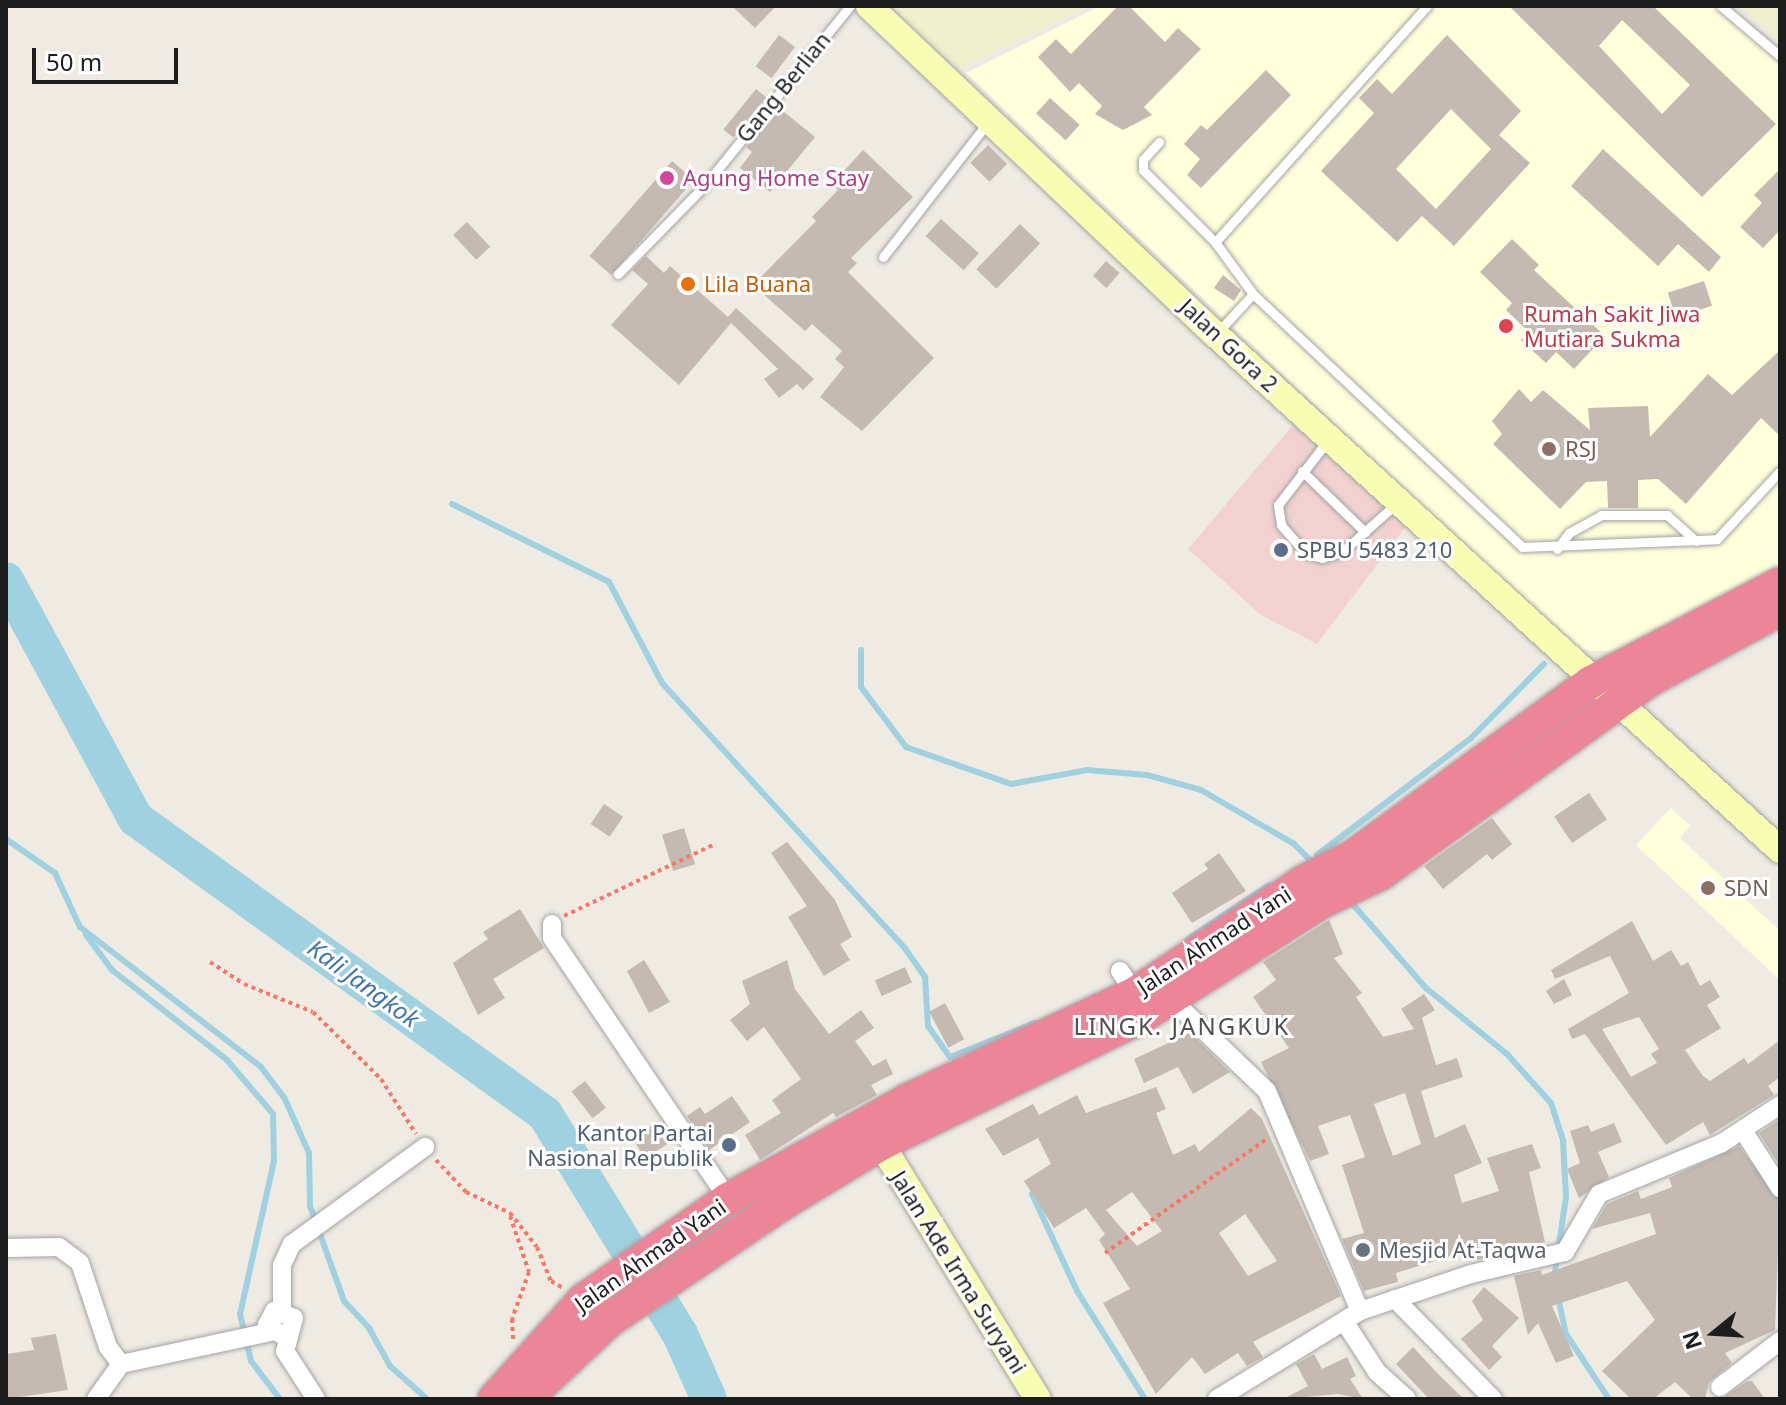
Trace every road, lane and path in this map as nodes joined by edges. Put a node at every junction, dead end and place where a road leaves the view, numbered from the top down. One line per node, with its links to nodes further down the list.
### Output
1 (850, 6): 10 (lane, Gang Berlian)
2 (869, 6): 6 (street, Jalan Gora 2)
3 (1427, 6): 8 (lane)
4 (1721, 6): 5 (lane)
5 (1780, 56)
6 (989, 121): 9 (lane); 12 (street, Jalan Gora 2)
7 (1159, 142): 8 (lane)
8 (1215, 242): 11 (lane)
9 (883, 257)
10 (618, 274)
11 (1253, 294): 12 (lane); 19 (lane)
12 (1215, 334): 13 (street, Jalan Gora 2)
13 (1330, 437): 14 (lane); 16 (street, Jalan Gora 2)
14 (1302, 471): 17 (lane); 17 (lane)
15 (1780, 471): 18 (lane)
16 (1401, 500): 17 (lane); 22 (street, Jalan Gora 2)
17 (1365, 532)
18 (1696, 541): 19 (lane); 19 (lane)
19 (1557, 549)
20 (1780, 583): 22 (highway, Jalan Ahmad Yani)
21 (1780, 610): 23 (highway)
22 (1591, 682): 23 (street, Jalan Gora 2); 26 (highway, Jalan Ahmad Yani)
23 (1618, 702): 25 (street, Jalan Gora 2); 26 (highway)
24 (713, 845): 29 (path)
25 (1780, 850)
26 (1391, 853): 27 (highway); 27 (highway, Jalan Ahmad Yani)
27 (1313, 891): 28 (highway)
28 (1267, 920): 31 (highway); 38 (highway, Jalan Ahmad Yani)
29 (552, 924): 38 (street)
30 (210, 962): 36 (path)
31 (1170, 998): 33 (street); 35 (highway)
32 (1780, 1105): 34 (street)
33 (1283, 1127): 41 (path); 44 (street)
34 (1744, 1132): 37 (street); 42 (street)
35 (881, 1144): 53 (highway); 54 (street, Jalan Ade Irma Suryani)
36 (425, 1147): 39 (path); 45 (street)
37 (1780, 1188)
38 (719, 1205): 43 (highway, Jalan Ahmad Yani)
39 (510, 1213): 43 (path); 47 (path)
40 (6, 1248): 48 (street)
41 (1105, 1253)
42 (1395, 1299): 44 (street); 57 (street)
43 (583, 1300): 47 (highway, Jalan Ahmad Yani)
44 (1352, 1316): 55 (street); 56 (street)
45 (278, 1334): 48 (street); 51 (street)
46 (1780, 1341): 49 (street)
47 (521, 1361): 52 (highway, Jalan Ahmad Yani)
48 (121, 1364): 50 (street)
49 (1720, 1387)
50 (96, 1399)
51 (316, 1399)
52 (494, 1399)
53 (526, 1399)
54 (1038, 1399)
55 (1217, 1399)
56 (1407, 1399)
57 (1493, 1399)

